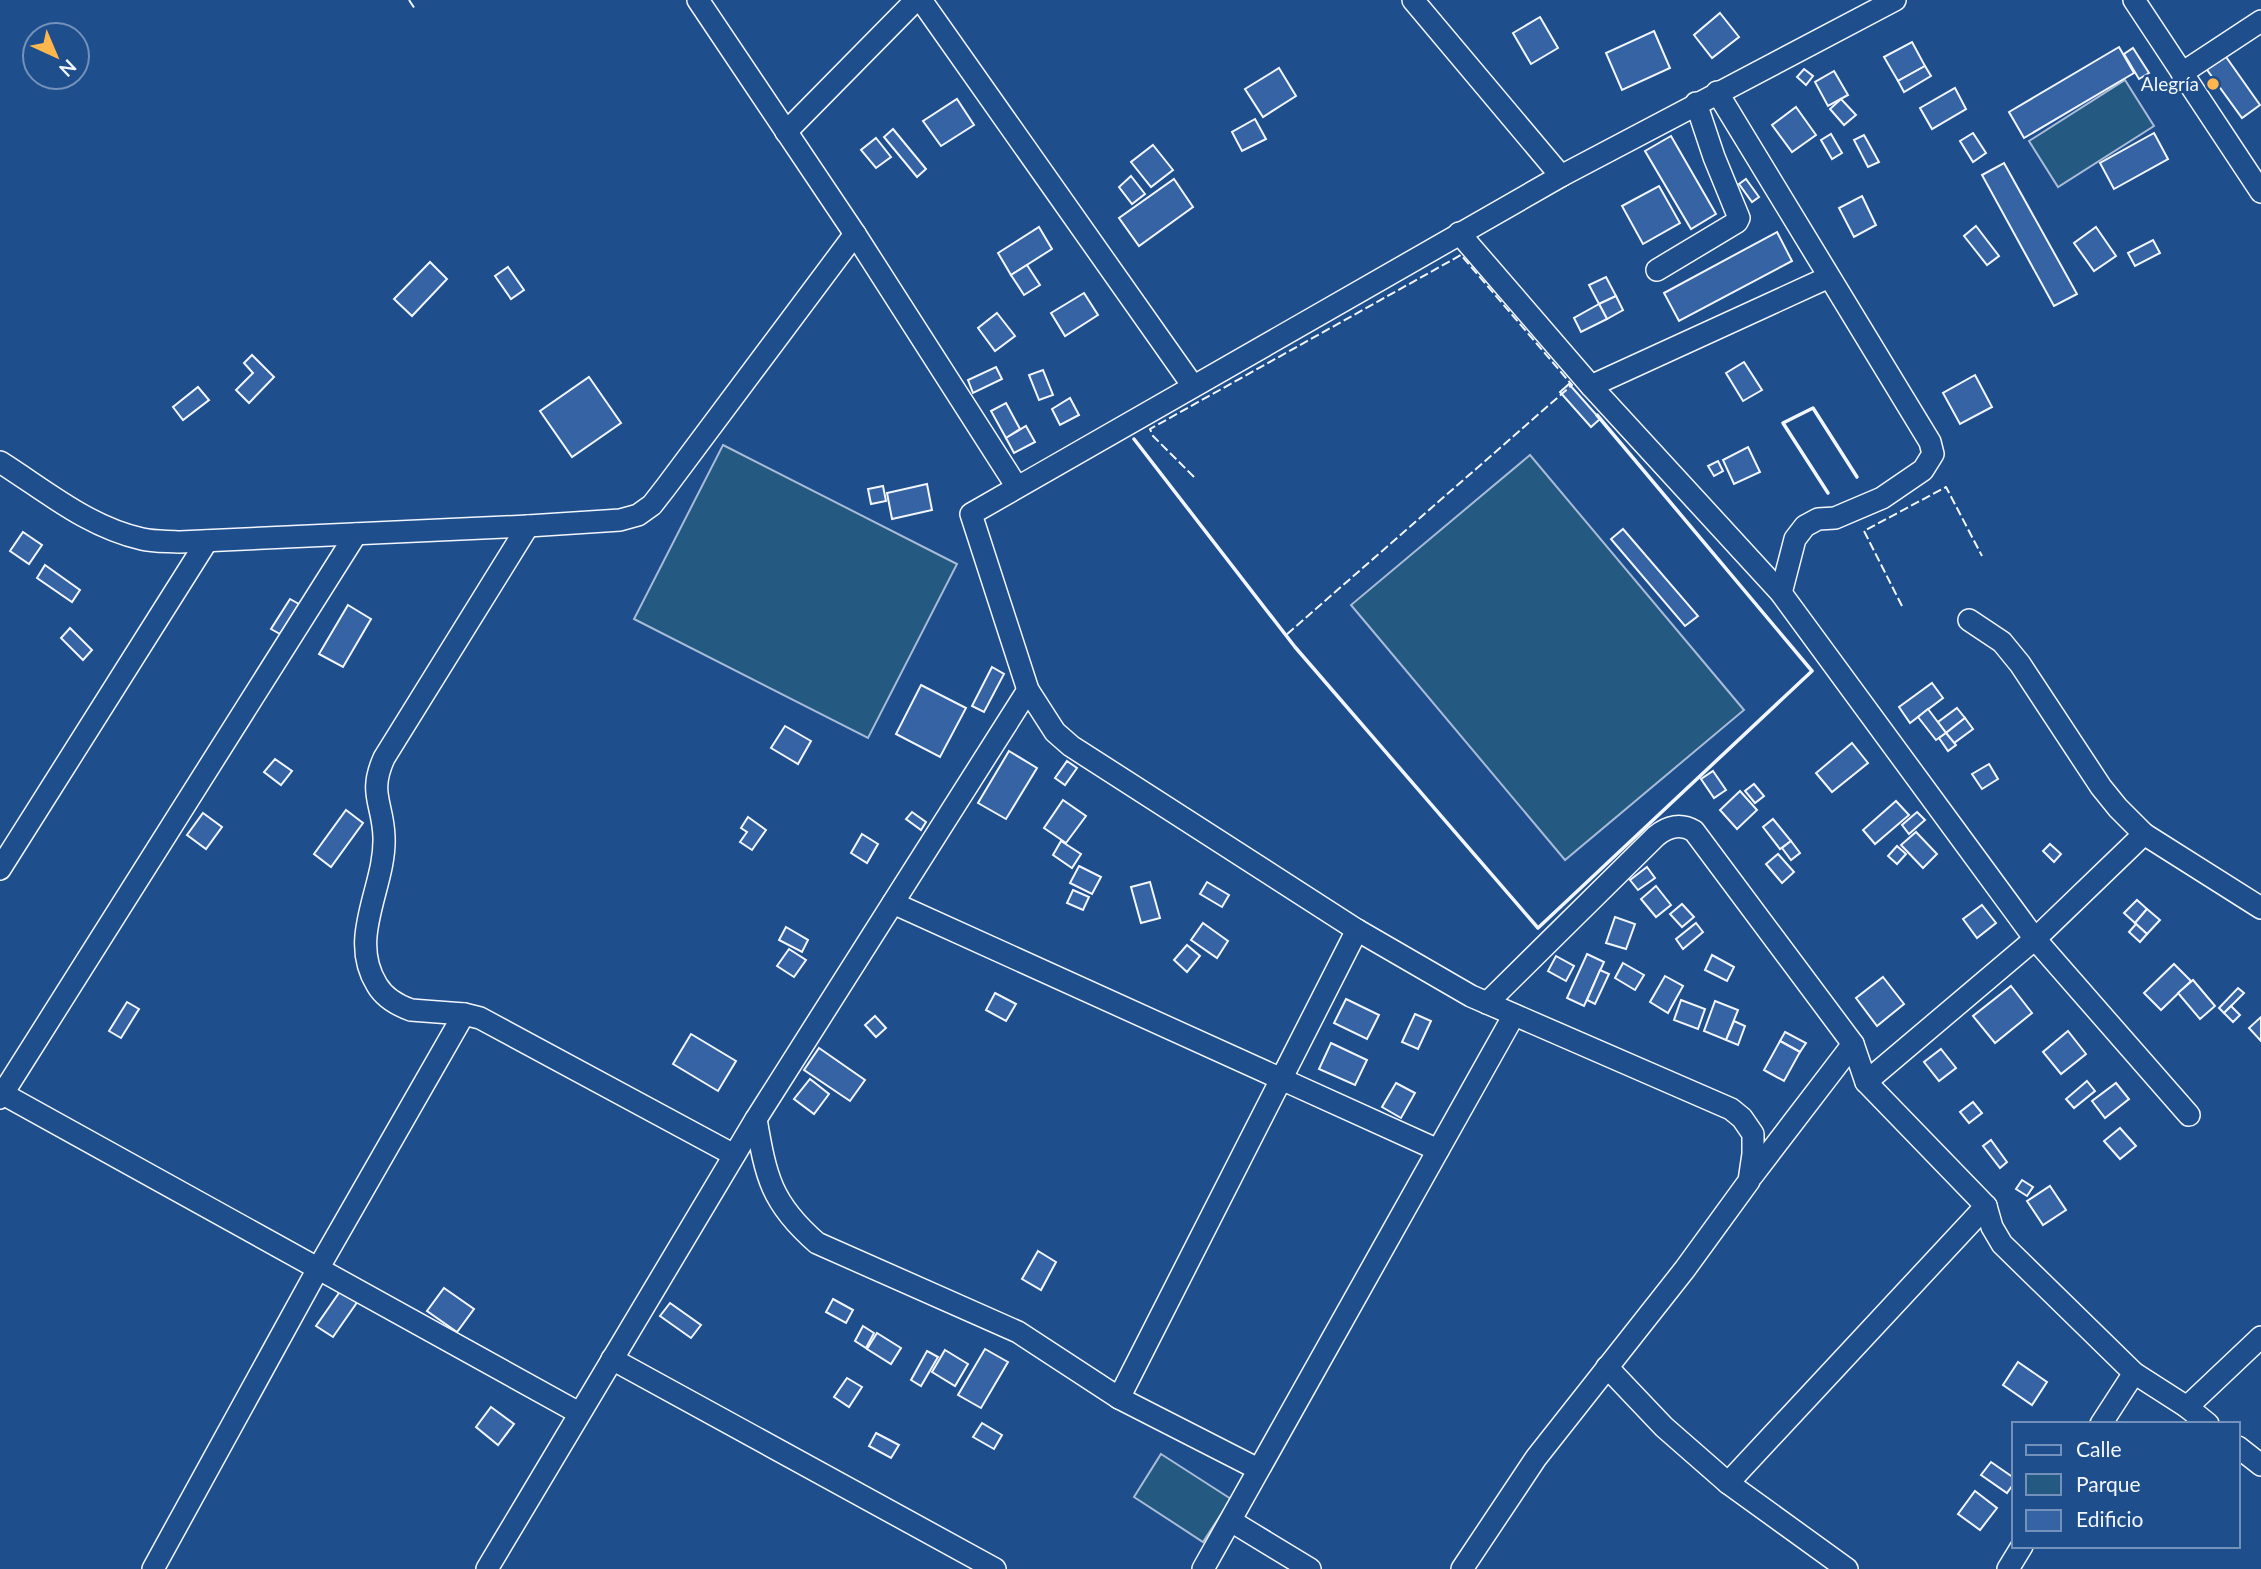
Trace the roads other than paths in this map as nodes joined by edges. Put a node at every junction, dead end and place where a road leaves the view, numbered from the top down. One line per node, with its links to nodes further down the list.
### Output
1 (698, 0): 10 (street)
2 (919, 0): 10 (street); 17 (street)
3 (1413, 0): 11 (street)
4 (1895, 0): 8 (street)
5 (2134, 0): 7 (street)
6 (2261, 21): 7 (street)
7 (2182, 73): 12 (street)
8 (1717, 92): 9 (street); 16 (street)
9 (1696, 103): 11 (street); 15 (street)
10 (786, 132): 14 (street)
11 (1561, 176): 13 (street)
12 (2261, 192)
13 (1459, 233): 17 (street); 18 (street)
14 (855, 234): 20 (street); 21 (street)
15 (1657, 270)
16 (1829, 277): 18 (street); 24 (street)
17 (1193, 386): 20 (street)
18 (1591, 386): 24 (street)
19 (0, 463): 23 (street)
20 (1017, 487): 26 (street)
21 (528, 526): 22 (street); 34 (street)
22 (356, 534): 23 (street); 39 (street)
23 (207, 541): 28 (street)
24 (1780, 593): 32 (street)
25 (1969, 620): 27 (street)
26 (1028, 690): 29 (street); 31 (street)
27 (2144, 834): 30 (street); 32 (street)
28 (0, 869)
29 (893, 903): 37 (street); 41 (street)
30 (2261, 908)
31 (1357, 930): 33 (street); 37 (street)
32 (2035, 939): 38 (street); 40 (street)
33 (1487, 1003): 35 (street); 36 (street)
34 (464, 1014): 43 (street); 46 (street)
35 (1514, 1016): 42 (street); 44 (street)
36 (1853, 1044): 38 (street); 44 (street)
37 (1281, 1079): 42 (street); 51 (street)
38 (1866, 1082): 45 (street)
39 (1, 1096): 46 (street)
40 (2189, 1115)
41 (756, 1119): 43 (street); 51 (street)
42 (1438, 1150): 58 (street)
43 (734, 1155): 48 (street)
44 (1749, 1181): 49 (street)
45 (1986, 1206): 50 (street); 59 (street)
46 (319, 1267): 53 (street); 62 (street)
47 (2261, 1337): 52 (street)
48 (612, 1359): 53 (street); 64 (street)
49 (1606, 1367): 59 (street); 67 (street)
50 (2134, 1373): 52 (street); 54 (street)
51 (1119, 1398): 58 (street)
52 (2187, 1407): 55 (street)
53 (579, 1413): 63 (street)
54 (2102, 1422)
55 (2206, 1422)
56 (2240, 1449): 57 (street)
57 (2261, 1465)
58 (1258, 1469): 60 (street)
59 (1728, 1483): 68 (street)
60 (1231, 1521): 65 (street); 66 (street)
61 (2021, 1548): 69 (street)
62 (153, 1569)
63 (487, 1569)
64 (995, 1569)
65 (1203, 1569)
66 (1310, 1569)
67 (1462, 1569)
68 (1847, 1569)
69 (2008, 1569)

